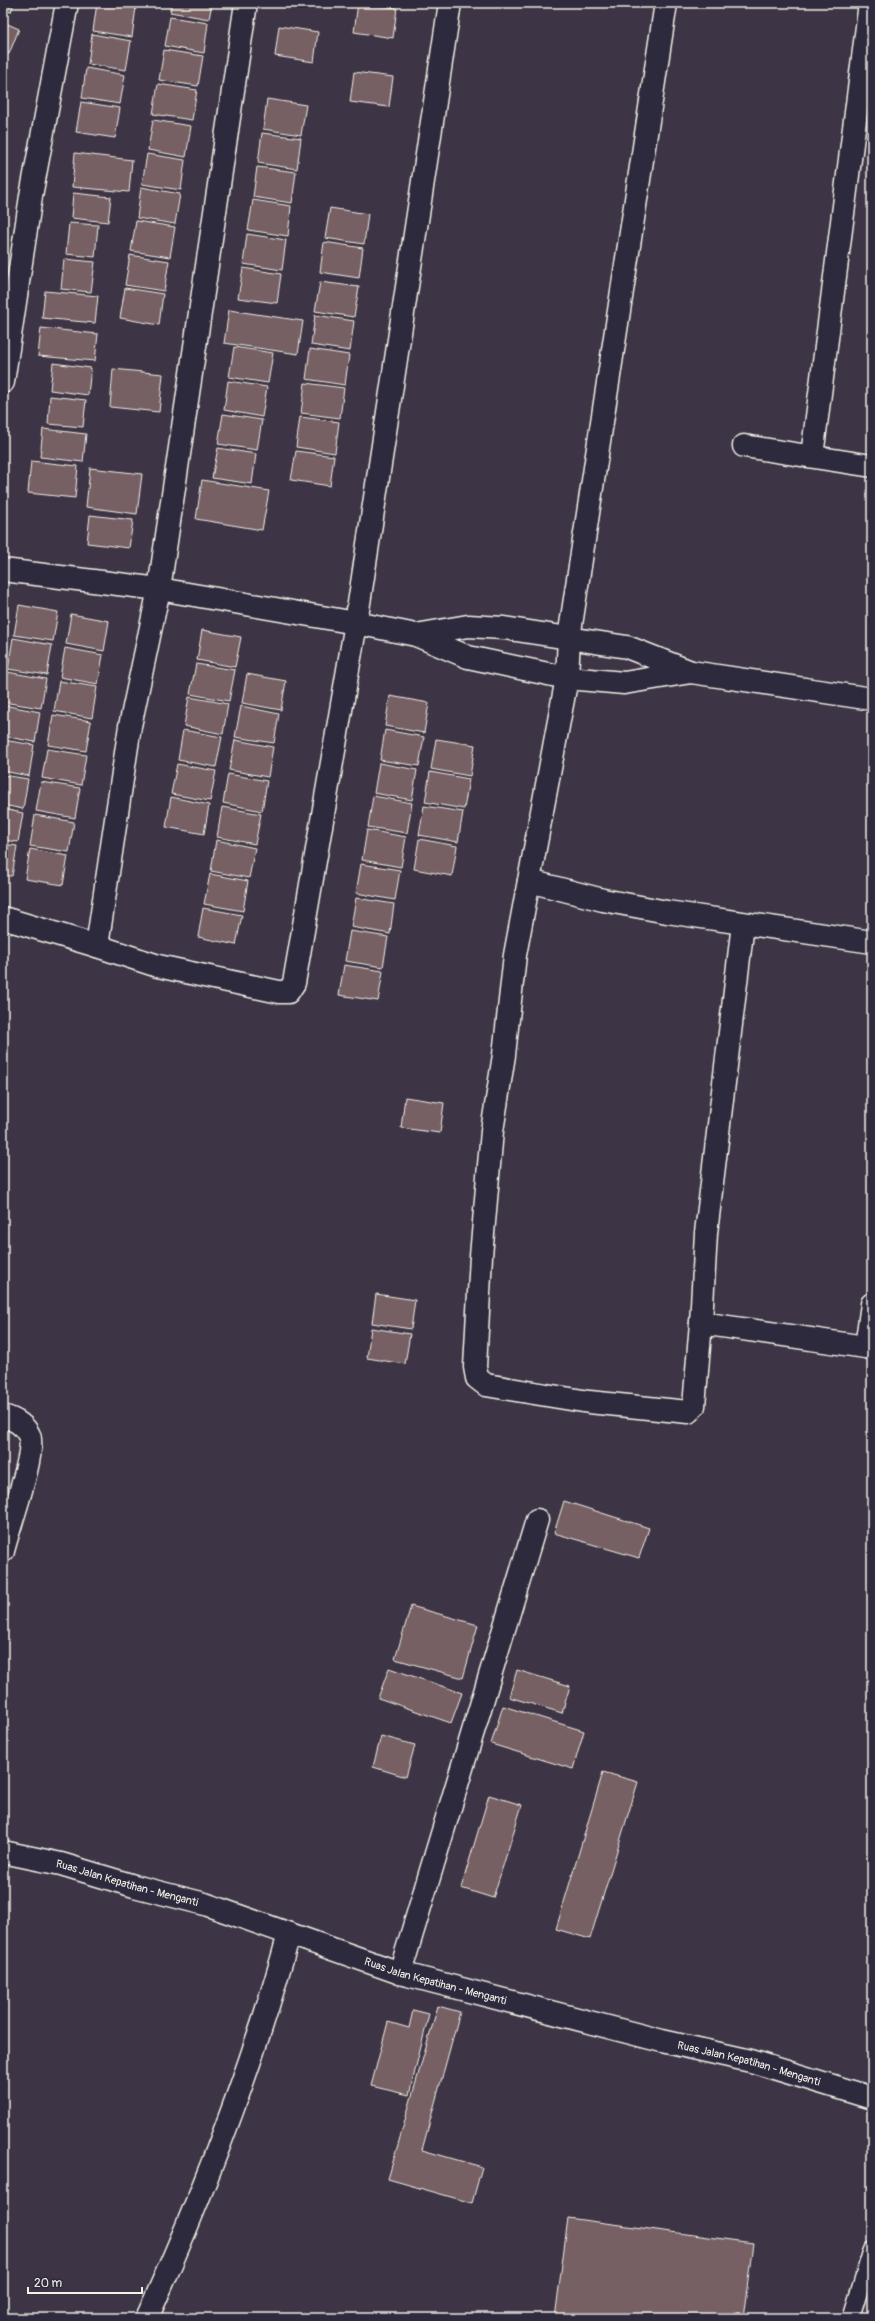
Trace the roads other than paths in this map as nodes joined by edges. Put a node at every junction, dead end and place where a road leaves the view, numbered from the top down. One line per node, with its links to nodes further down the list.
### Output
1 (67, 3): 6 (street)
2 (246, 3): 11 (street)
3 (450, 3): 12 (street)
4 (666, 3): 14 (street)
5 (871, 3): 8 (street)
6 (3, 382)
7 (744, 446): 8 (street)
8 (812, 456): 9 (street)
9 (872, 466)
10 (3, 570): 11 (street)
11 (159, 589): 12 (street); 22 (street)
12 (356, 623): 13 (street); 22 (street)
13 (416, 635): 14 (street); 16 (street)
14 (569, 638): 15 (street); 16 (street)
15 (690, 672): 16 (street); 17 (street)
16 (567, 678): 18 (street)
17 (872, 699)
18 (529, 881): 20 (street); 24 (street)
19 (3, 918): 22 (street)
20 (743, 924): 21 (street); 24 (street)
21 (872, 942)
22 (97, 946)
23 (872, 1304): 25 (street)
24 (701, 1324): 25 (street)
25 (869, 1348)
26 (3, 1416): 28 (street)
27 (537, 1520): 31 (street)
28 (3, 1550)
29 (3, 1852): 30 (street, Ruas Jalan Kepatihan - Menganti)
30 (289, 1934): 31 (street, Ruas Jalan Kepatihan - Menganti); 34 (street)
31 (400, 1973): 32 (street, Ruas Jalan Kepatihan - Menganti)
32 (872, 2098)
33 (872, 2249): 35 (lane)
34 (147, 2318)
35 (851, 2318)

